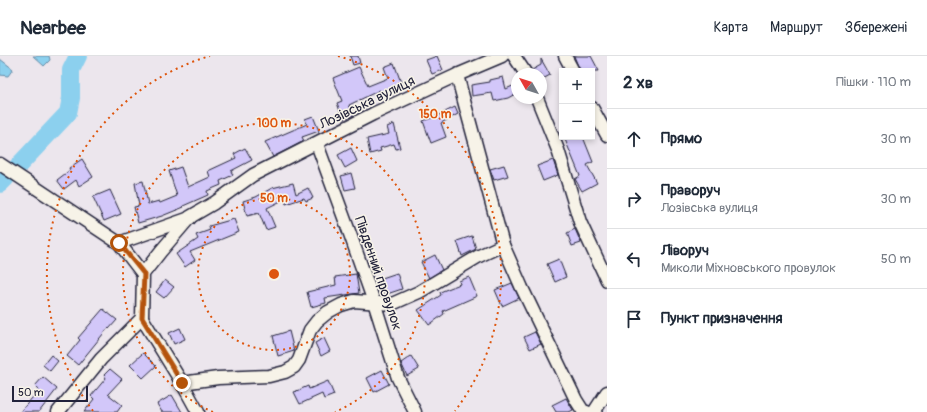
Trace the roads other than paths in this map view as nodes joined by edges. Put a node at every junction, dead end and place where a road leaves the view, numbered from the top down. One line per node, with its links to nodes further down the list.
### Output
1 (500, 56): 6 (street, Лозівська вулиця)
2 (514, 56): 4 (street)
3 (565, 56): 5 (street)
4 (522, 68)
5 (571, 68)
6 (457, 75): 10 (street, Лозівська вулиця); 14 (street)
7 (539, 104): 16 (street)
8 (595, 113): 9 (street)
9 (607, 135)
10 (317, 144): 12 (street, Лозівська вулиця); 17 (street, Південний провулок)
11 (0, 164): 13 (street)
12 (190, 217): 13 (street); 15 (street, Лозівська вулиця)
13 (119, 243): 15 (street)
14 (503, 245): 17 (street); 24 (street)
15 (144, 274): 18 (street)
16 (607, 280)
17 (374, 302): 19 (street); 23 (street, Південний провулок)
18 (142, 318): 19 (street); 21 (street)
19 (182, 383): 22 (street)
20 (607, 392): 25 (street)
21 (58, 412)
22 (198, 412)
23 (415, 412)
24 (587, 412)
25 (594, 412)

